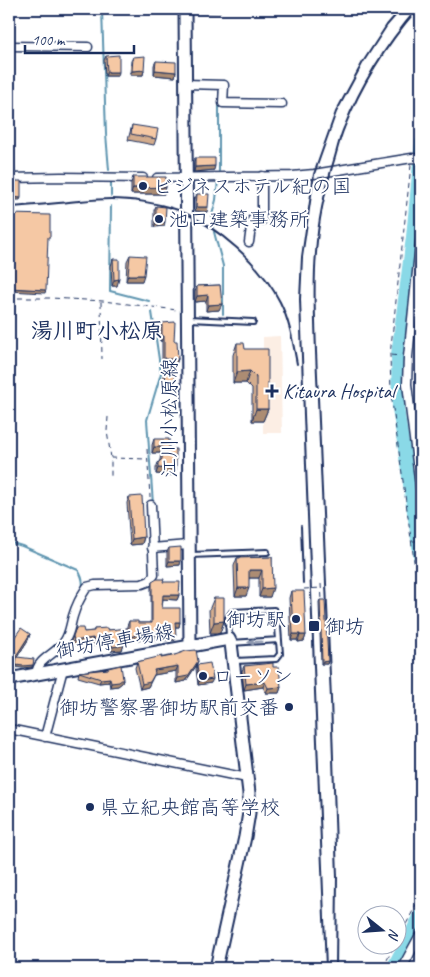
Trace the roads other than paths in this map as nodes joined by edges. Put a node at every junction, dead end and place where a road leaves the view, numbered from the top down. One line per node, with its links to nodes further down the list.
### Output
1 (185, 9): 4 (main road, 江川小松原線)
2 (9, 46): 3 (street)
3 (88, 47)
4 (185, 84): 5 (street); 10 (main road, 江川小松原線)
5 (282, 104)
6 (9, 152): 9 (street)
7 (421, 159): 8 (street)
8 (262, 176): 10 (street); 12 (street)
9 (9, 178): 10 (street)
10 (186, 178): 13 (main road, 江川小松原線)
11 (421, 234): 15 (street)
12 (249, 242)
13 (187, 315): 14 (lane); 18 (main road, 江川小松原線)
14 (253, 322)
15 (421, 494)
16 (150, 505): 17 (street)
17 (152, 548): 18 (street); 25 (street)
18 (188, 550): 19 (lane); 22 (main road, 江川小松原線)
19 (267, 552)
20 (279, 640): 21 (lane, one-way to 21); 21 (lane); 23 (lane)
21 (230, 641): 22 (main road, 御坊停車場線); 23 (main road)
22 (190, 646): 24 (main road, 御坊停車場線)
23 (233, 661): 29 (main road)
24 (63, 669): 25 (main road, 御坊停車場線); 28 (street)
25 (36, 674): 26 (main road, 御坊停車場線)
26 (9, 679)
27 (9, 729): 28 (street)
28 (45, 737): 29 (street)
29 (247, 778): 31 (main road)
30 (421, 932): 32 (street)
31 (216, 968)
32 (402, 968)

